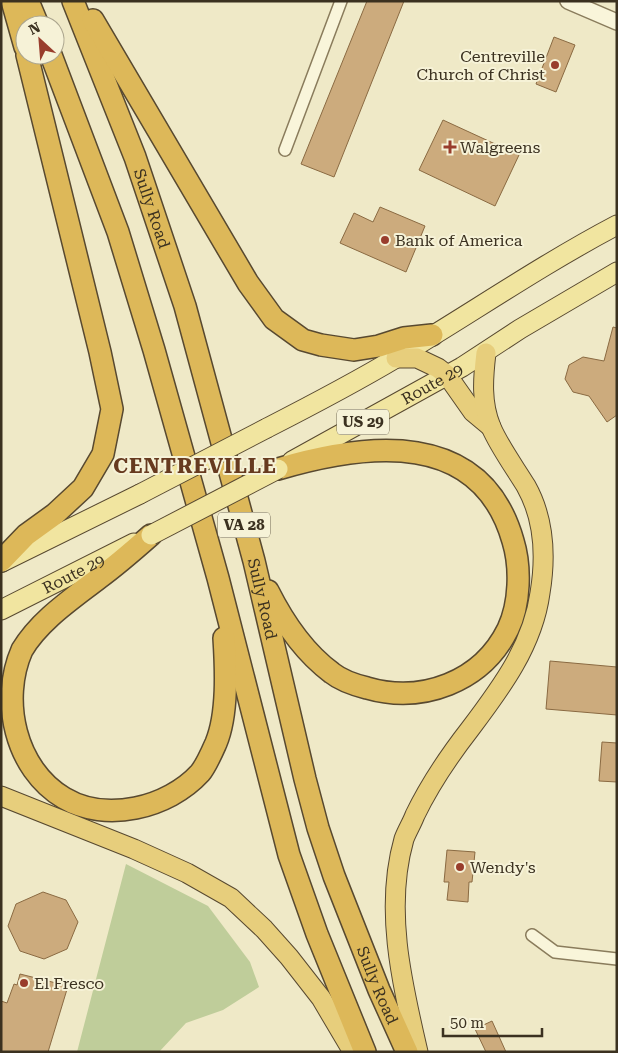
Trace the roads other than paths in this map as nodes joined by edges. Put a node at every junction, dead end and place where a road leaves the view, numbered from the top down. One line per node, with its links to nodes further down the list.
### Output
1 (12, 1): 7 (highway)
2 (28, 1): 8 (highway)
3 (73, 1): 24 (highway, Sully Road / VA 28)
4 (82, 1): 17 (highway)
5 (341, 1): 12 (street)
6 (568, 1): 9 (street)
7 (16, 15)
8 (34, 15)
9 (617, 22)
10 (29, 65): 25 (highway)
11 (55, 65): 26 (highway, VA 28)
12 (285, 150)
13 (617, 225): 17 (main road, US 29)
14 (617, 272): 16 (main road, Route 29 / US 29)
15 (617, 281): 16 (main road)
16 (598, 283): 18 (main road, Route 29 / US 29)
17 (432, 335): 19 (main road, US 29)
18 (486, 353): 20 (main road, Route 29 / US 29); 21 (highway)
19 (396, 358): 20 (highway); 25 (main road, US 29, bridge)
20 (448, 375): 21 (highway); 22 (main road, Route 29 / US 29)
21 (491, 427): 34 (highway)
22 (278, 469): 23 (main road, Route 29 / US 29, bridge); 24 (highway)
23 (151, 535): 26 (highway); 27 (main road, Route 29 / US 29)
24 (254, 561): 33 (highway, Sully Road / VA 28)
25 (1, 562)
26 (218, 578): 32 (highway, VA 28)
27 (1, 610)
28 (1, 796): 31 (highway)
29 (532, 935): 30 (street)
30 (617, 959)
31 (353, 1052)
32 (365, 1052)
33 (407, 1052)
34 (418, 1052)

